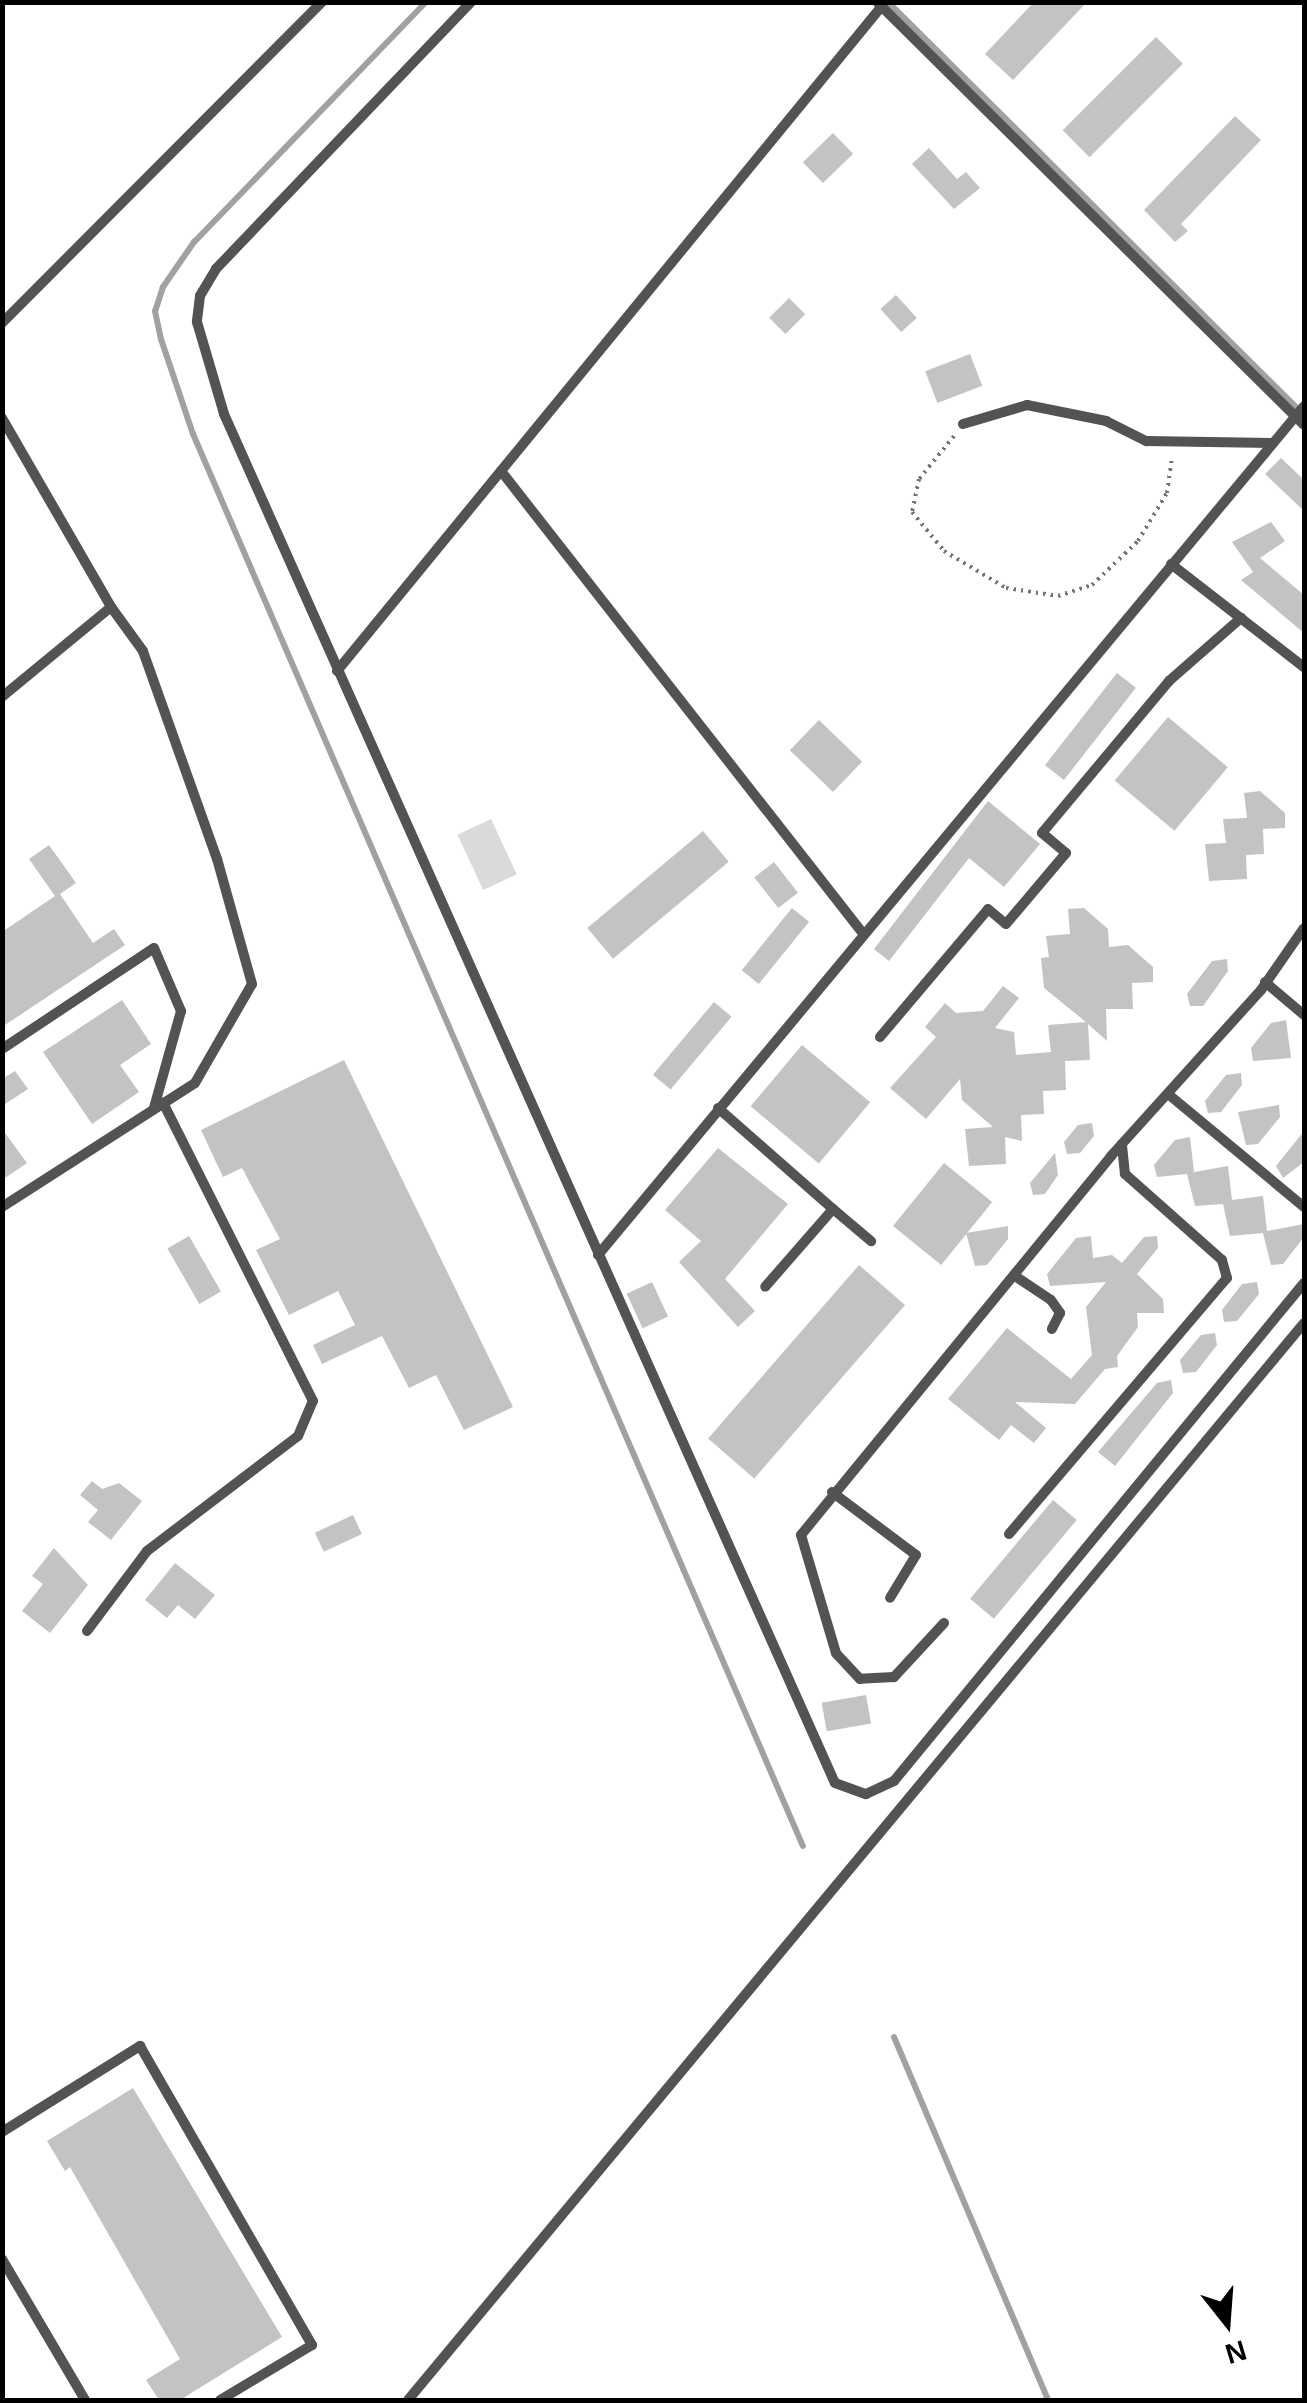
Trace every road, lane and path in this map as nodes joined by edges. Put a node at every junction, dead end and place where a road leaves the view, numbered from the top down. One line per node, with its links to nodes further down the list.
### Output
1 (322, 2): 4 (lane)
2 (471, 2): 16 (lane)
3 (879, 5): 7 (lane); 11 (lane)
4 (2, 322)
5 (1304, 406): 7 (lane)
6 (2, 418): 13 (lane)
7 (1300, 421): 9 (lane)
8 (963, 424): 10 (lane); 10 (path)
9 (1274, 443): 10 (lane); 12 (lane)
10 (1174, 444)
11 (501, 472): 16 (lane); 19 (lane)
12 (1171, 564): 14 (lane); 19 (lane)
13 (112, 607): 17 (lane); 25 (lane)
14 (1242, 618): 15 (lane); 22 (lane)
15 (1304, 667)
16 (338, 672): 32 (lane)
17 (2, 697)
18 (1304, 928): 20 (lane)
19 (861, 932): 26 (lane)
20 (1265, 982): 21 (lane); 24 (lane)
21 (1304, 1014)
22 (880, 1038)
23 (2, 1049): 25 (lane)
24 (1168, 1094): 27 (lane); 29 (lane)
25 (158, 1106): 28 (lane); 42 (lane)
26 (718, 1108): 30 (lane); 32 (lane)
27 (1122, 1144): 33 (lane); 39 (lane)
28 (3, 1205)
29 (1304, 1207)
30 (833, 1209): 31 (lane); 35 (lane)
31 (871, 1241)
32 (598, 1255): 34 (lane)
33 (1015, 1276): 37 (lane); 38 (lane)
34 (1304, 1283)
35 (765, 1287)
36 (1304, 1323): 47 (lane)
37 (1052, 1329)
38 (832, 1492): 40 (lane); 41 (lane)
39 (1008, 1534)
40 (890, 1598)
41 (944, 1622)
42 (87, 1631)
43 (2, 2132): 46 (lane)
44 (2, 2259): 45 (lane)
45 (85, 2400)
46 (220, 2400)
47 (408, 2400)

